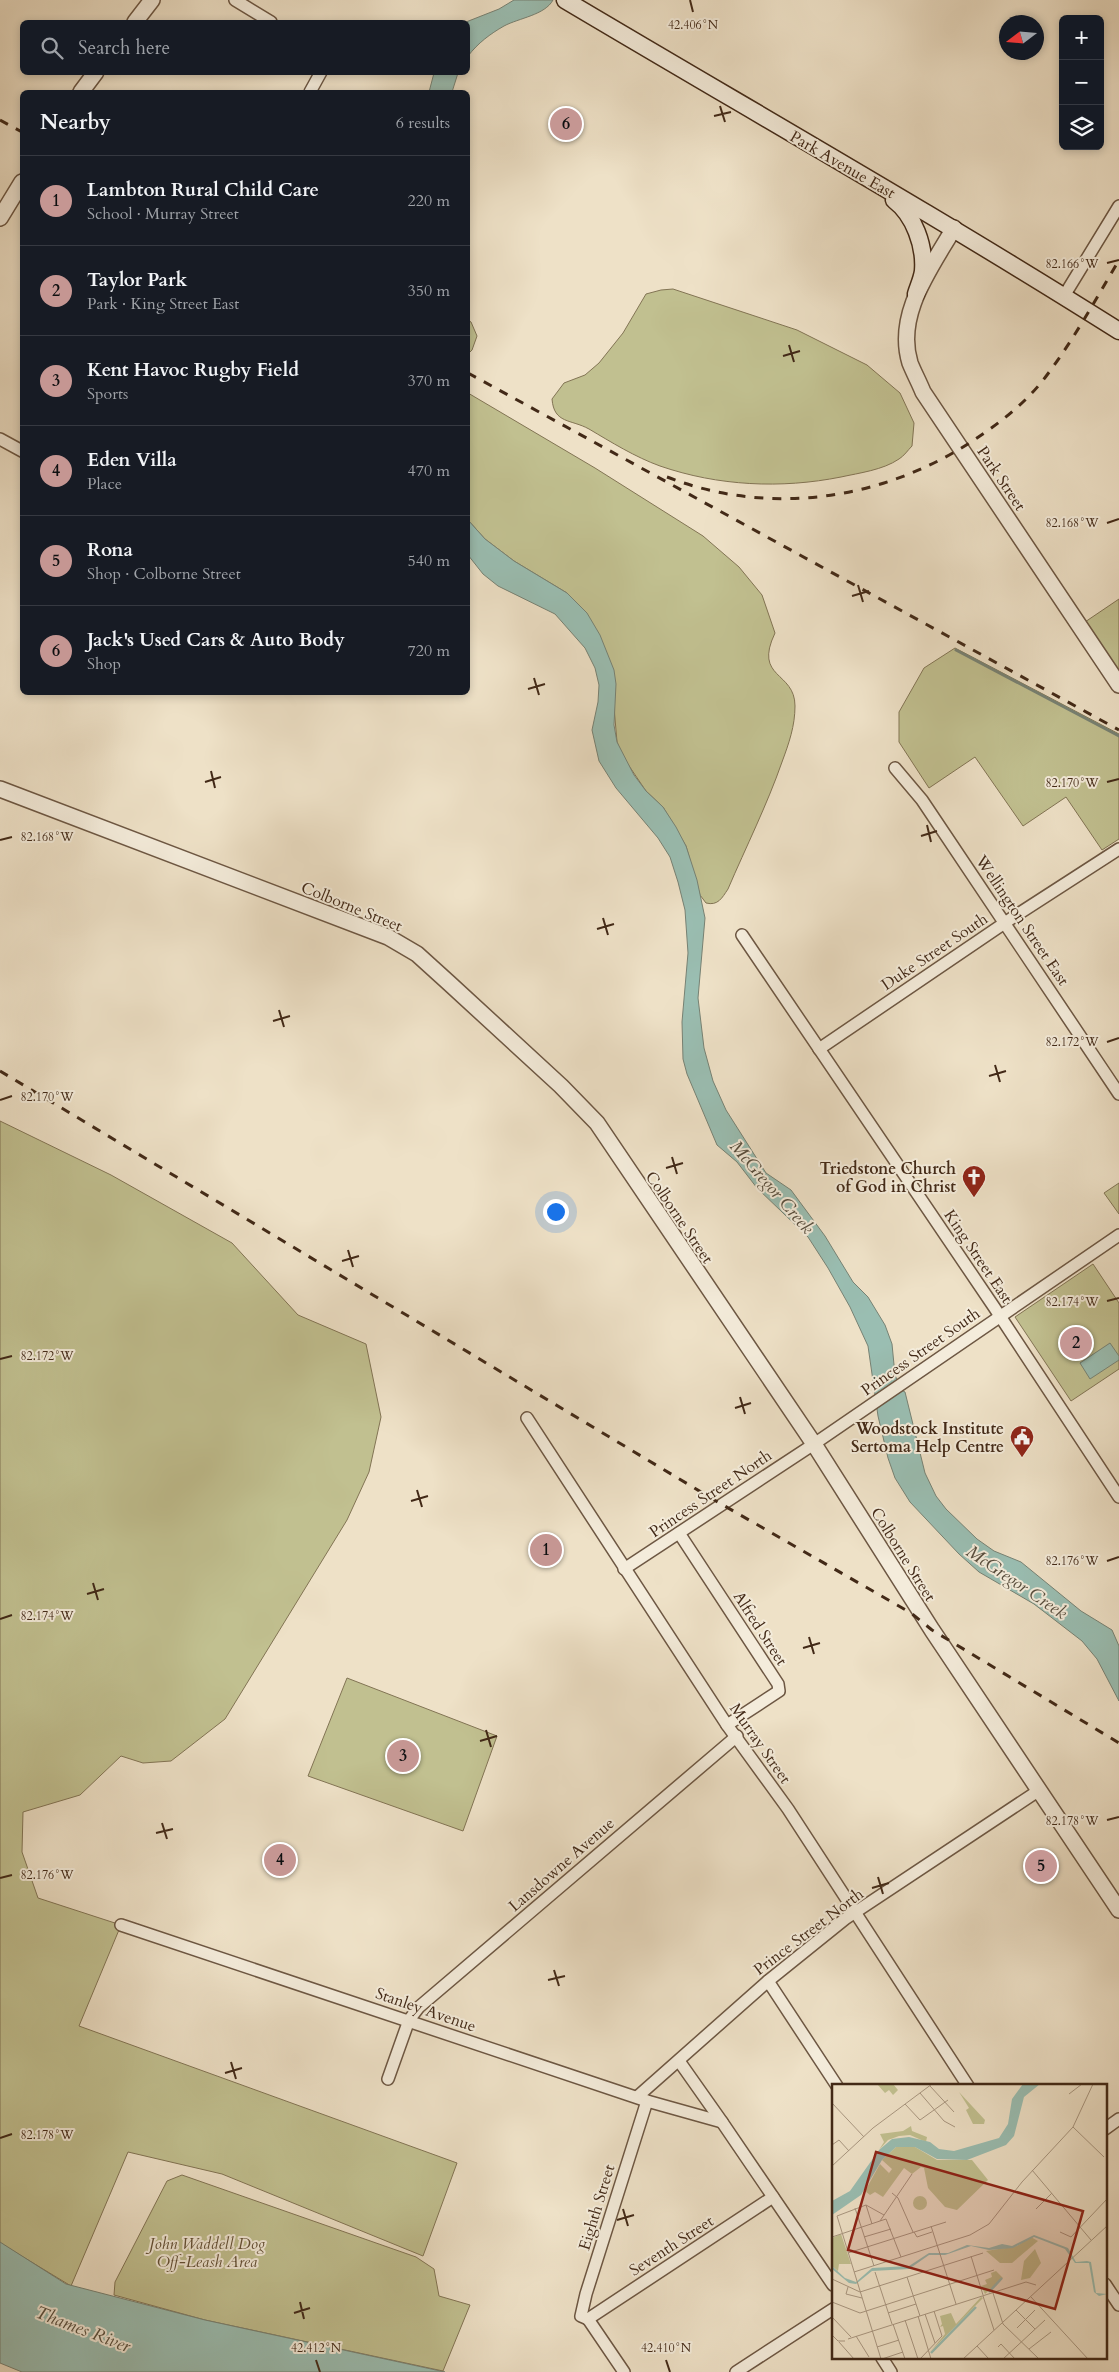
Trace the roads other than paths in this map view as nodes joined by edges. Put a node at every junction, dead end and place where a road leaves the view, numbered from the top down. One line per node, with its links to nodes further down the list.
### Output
1 (152, 0): 4 (street)
2 (235, 0): 5 (street)
3 (565, 0): 10 (main road, Park Avenue East)
4 (137, 20)
5 (268, 20)
6 (94, 75): 8 (street)
7 (319, 75): 9 (street)
8 (82, 90)
9 (311, 90)
10 (864, 178): 14 (main road, Park Avenue East); 15 (main road)
11 (20, 185): 13 (street)
12 (1119, 206): 16 (street)
13 (0, 218)
14 (954, 228): 15 (street); 16 (main road, Park Avenue East)
15 (916, 294): 20 (street, Park Street)
16 (1064, 296): 17 (main road, Park Avenue East)
17 (1119, 331)
18 (0, 439): 19 (street)
19 (20, 450)
20 (1119, 685)
21 (895, 768): 24 (street, Wellington Street East)
22 (0, 790): 31 (street, Colborne Street)
23 (1119, 849): 24 (street, Duke Street South)
24 (1005, 923): 26 (street, Duke Street South); 27 (street, Wellington Street East)
25 (742, 935): 26 (street, King Street East)
26 (819, 1049): 29 (street, King Street East)
27 (1119, 1094)
28 (1119, 1235): 29 (street, Princess Street South)
29 (1000, 1315): 31 (street, Princess Street South); 32 (street, King Street East)
30 (527, 1418): 34 (street, Murray Street)
31 (814, 1444): 33 (street, Princess Street North); 37 (street, Colborne Street)
32 (1119, 1497)
33 (679, 1533): 34 (street, Princess Street North); 35 (street, Alfred Street)
34 (624, 1569): 35 (street, Murray Street)
35 (728, 1725): 36 (street, Murray Street)
36 (736, 1736): 39 (street, Murray Street); 42 (street, Lansdowne Avenue)
37 (1038, 1791): 38 (street, Colborne Street); 39 (street, Prince Street North)
38 (1119, 1910)
39 (856, 1912): 41 (street, Prince Street North); 46 (street, Murray Street)
40 (121, 1925): 42 (street, Stanley Avenue)
41 (768, 1981): 43 (street, Prince Street North); 45 (street)
42 (409, 2020): 44 (street); 47 (street, Stanley Avenue)
43 (679, 2061): 47 (street, Prince Street North); 49 (street)
44 (388, 2079)
45 (836, 2084)
46 (967, 2084)
47 (642, 2099): 49 (street, Stanley Avenue); 56 (street, Eighth Street)
48 (1119, 2119): 50 (street)
49 (722, 2122): 51 (street)
50 (1106, 2127)
51 (773, 2197): 52 (street); 56 (street, Seventh Street)
52 (832, 2284)
53 (1106, 2286): 54 (street)
54 (1119, 2305)
55 (832, 2311): 59 (street)
56 (588, 2319): 58 (street)
57 (883, 2360): 60 (street)
58 (624, 2372)
59 (736, 2372)
60 (891, 2372)

